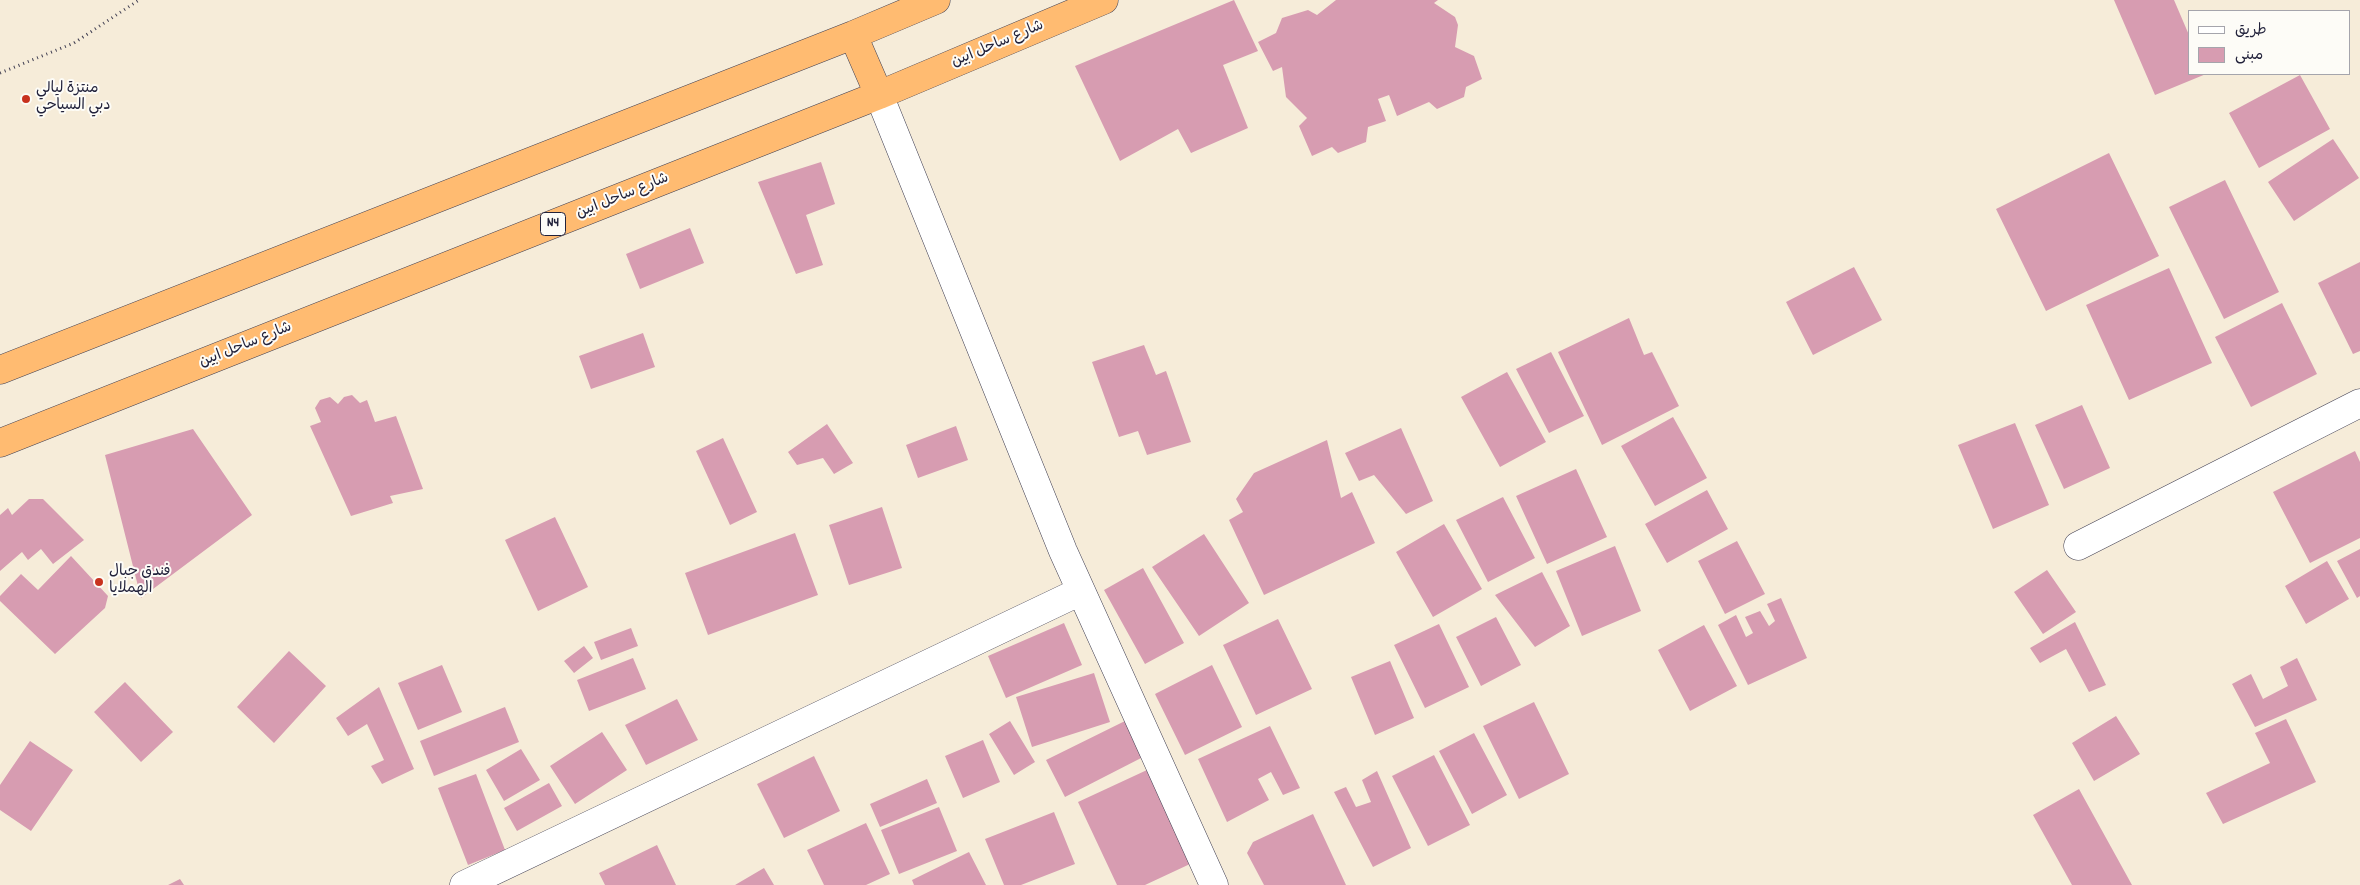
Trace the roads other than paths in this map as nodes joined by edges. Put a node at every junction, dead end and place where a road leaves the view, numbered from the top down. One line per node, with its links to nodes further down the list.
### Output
1 (936, 0): 3 (highway)
2 (1104, 0): 4 (highway, شارع ساحل ابين / N4)
3 (853, 35): 4 (highway); 5 (highway)
4 (880, 95): 7 (highway, شارع ساحل ابين / N4); 9 (street)
5 (0, 370)
6 (2357, 411): 8 (street)
7 (0, 443)
8 (2078, 546)
9 (1081, 592): 10 (street); 11 (street)
10 (464, 885)
11 (1214, 885)

